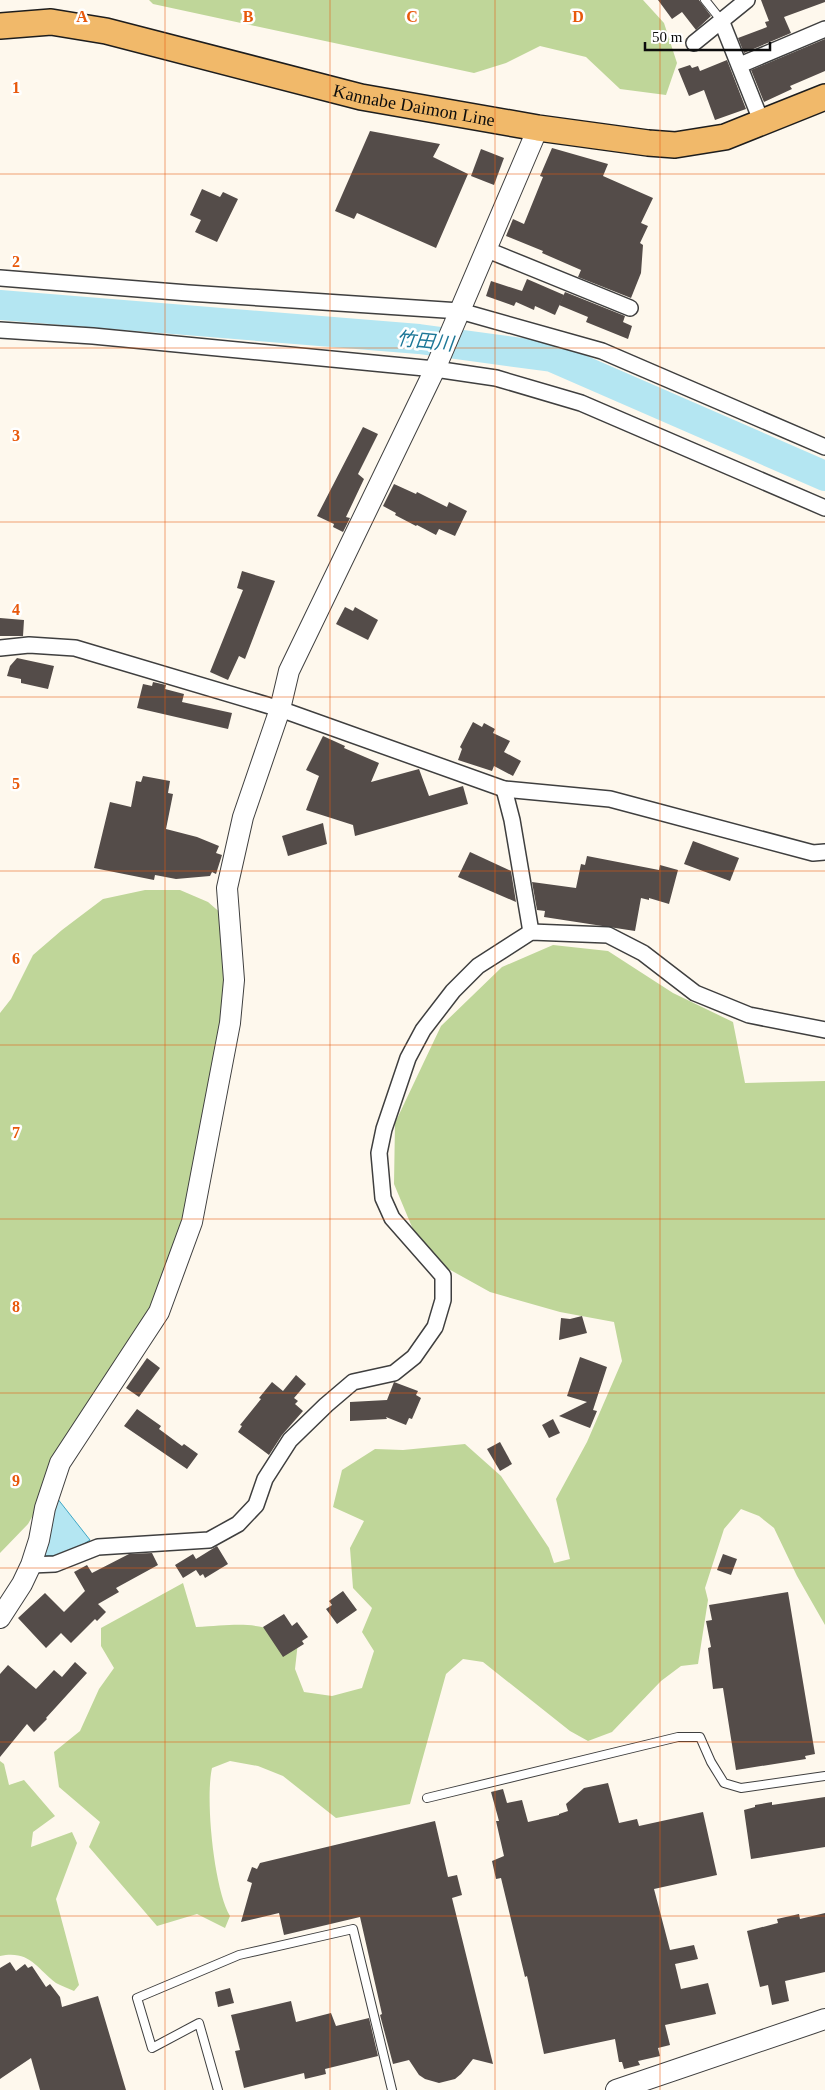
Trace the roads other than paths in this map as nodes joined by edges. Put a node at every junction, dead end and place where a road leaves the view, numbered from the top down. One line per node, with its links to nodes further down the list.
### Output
1 (705, 0): 3 (lane)
2 (747, 0): 3 (street)
3 (721, 20): 6 (street); 7 (street)
4 (0, 26): 10 (main road, Kannabe Daimon Line)
5 (825, 29): 7 (street)
6 (694, 43)
7 (740, 65): 9 (street)
8 (825, 98): 9 (main road, Kannabe Daimon Line)
9 (762, 123): 10 (main road, Kannabe Daimon Line)
10 (538, 128): 11 (street)
11 (485, 249): 13 (street); 14 (street)
12 (0, 278): 14 (street)
13 (630, 308)
14 (459, 313): 16 (street); 17 (street)
15 (0, 330): 16 (street)
16 (436, 366): 18 (street); 20 (street)
17 (825, 447)
18 (825, 508)
19 (0, 648): 20 (street)
20 (280, 709): 21 (street); 25 (street)
21 (504, 789): 22 (street); 23 (street)
22 (825, 852)
23 (531, 932): 24 (street); 25 (street)
24 (825, 1030)
25 (31, 1565): 26 (street)
26 (0, 1618)
27 (825, 1776): 28 (lane)
28 (427, 1798)
29 (825, 2019): 32 (street)
30 (218, 2090): 31 (lane)
31 (392, 2090)
32 (616, 2090)

